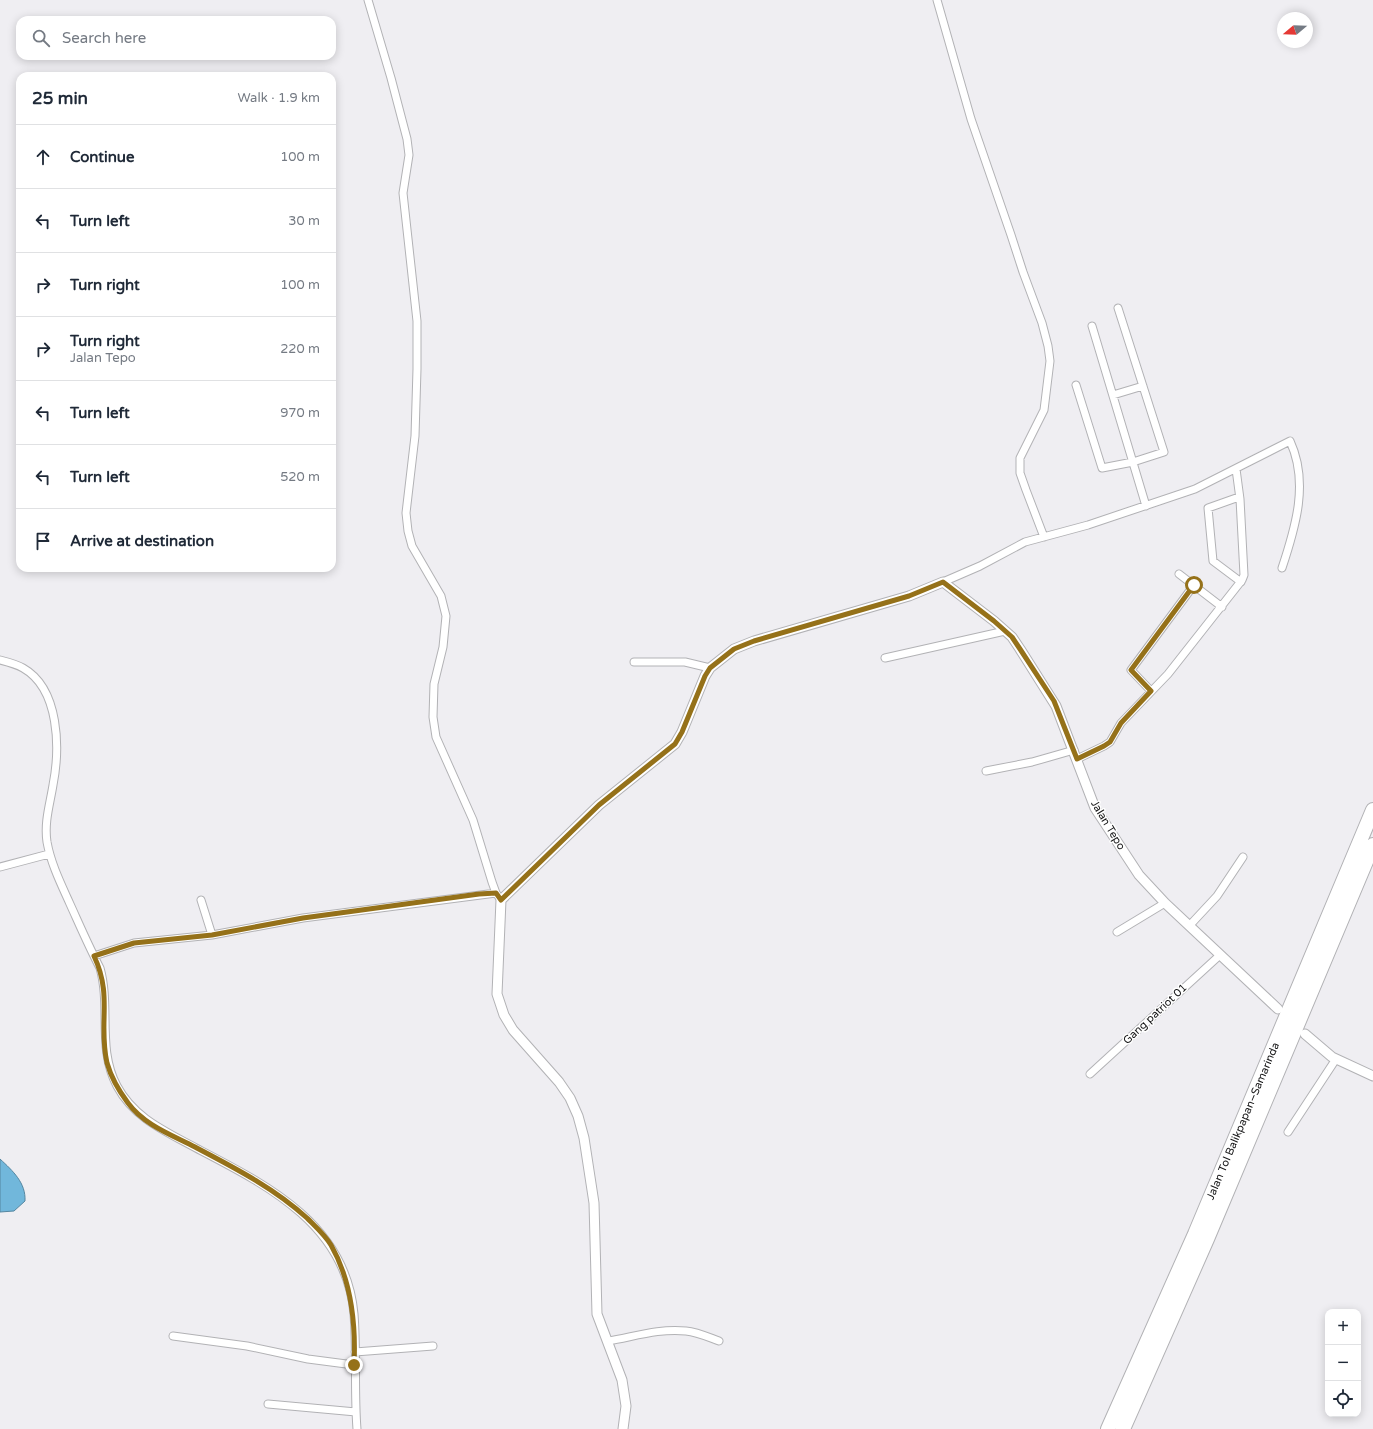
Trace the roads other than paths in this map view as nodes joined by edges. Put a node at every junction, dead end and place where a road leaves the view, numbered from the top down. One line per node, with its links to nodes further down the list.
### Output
1 (368, 0): 32 (street)
2 (937, 0): 12 (street)
3 (1118, 308): 6 (street)
4 (1092, 326): 7 (street)
5 (1076, 385): 8 (street)
6 (1143, 386): 7 (street); 8 (street)
7 (1113, 395): 8 (street)
8 (1133, 462): 11 (street)
9 (1236, 469): 10 (street); 11 (street); 13 (street)
10 (1239, 496): 16 (street); 16 (street)
11 (1146, 506): 12 (street)
12 (1043, 537): 15 (street)
13 (1282, 568)
14 (1179, 574): 17 (street)
15 (943, 582): 19 (street, Jalan Tepo); 23 (street)
16 (1241, 582): 18 (street)
17 (1194, 585): 18 (street); 24 (street)
18 (1222, 607): 24 (street)
19 (1005, 631): 20 (street); 25 (street, Jalan Tepo)
20 (885, 658)
21 (0, 660): 29 (street)
22 (634, 662): 23 (street)
23 (710, 668): 32 (street)
24 (1151, 691): 25 (street)
25 (1076, 755): 26 (street); 34 (street, Jalan Tepo)
26 (986, 771)
27 (1373, 810): 56 (highway, Jalan Tol Balikpapan–Samarinda)
28 (1373, 846): 57 (highway, Jalan Tol Balikpapan–Samarinda)
29 (49, 854): 31 (street); 39 (street)
30 (1242, 857): 35 (street)
31 (0, 867)
32 (499, 896): 37 (street); 47 (street)
33 (201, 900): 37 (street)
34 (1165, 902): 35 (street, Jalan Tepo); 36 (street)
35 (1190, 925): 38 (street, Jalan Tepo)
36 (1117, 932)
37 (212, 935): 39 (street)
38 (1220, 955): 40 (street, Jalan Tepo); 43 (street, Gang patriot 01)
39 (94, 956): 50 (street)
40 (1278, 1009)
41 (1305, 1034): 42 (street)
42 (1336, 1059): 44 (street); 45 (street)
43 (1090, 1074)
44 (1373, 1076)
45 (1288, 1132)
46 (173, 1336): 51 (street)
47 (608, 1341): 48 (street); 55 (street)
48 (719, 1341)
49 (433, 1346): 50 (street)
50 (355, 1352): 51 (street)
51 (354, 1365): 53 (street)
52 (268, 1404): 53 (street)
53 (356, 1412): 54 (street)
54 (357, 1429)
55 (623, 1429)
56 (1108, 1429)
57 (1123, 1429)

